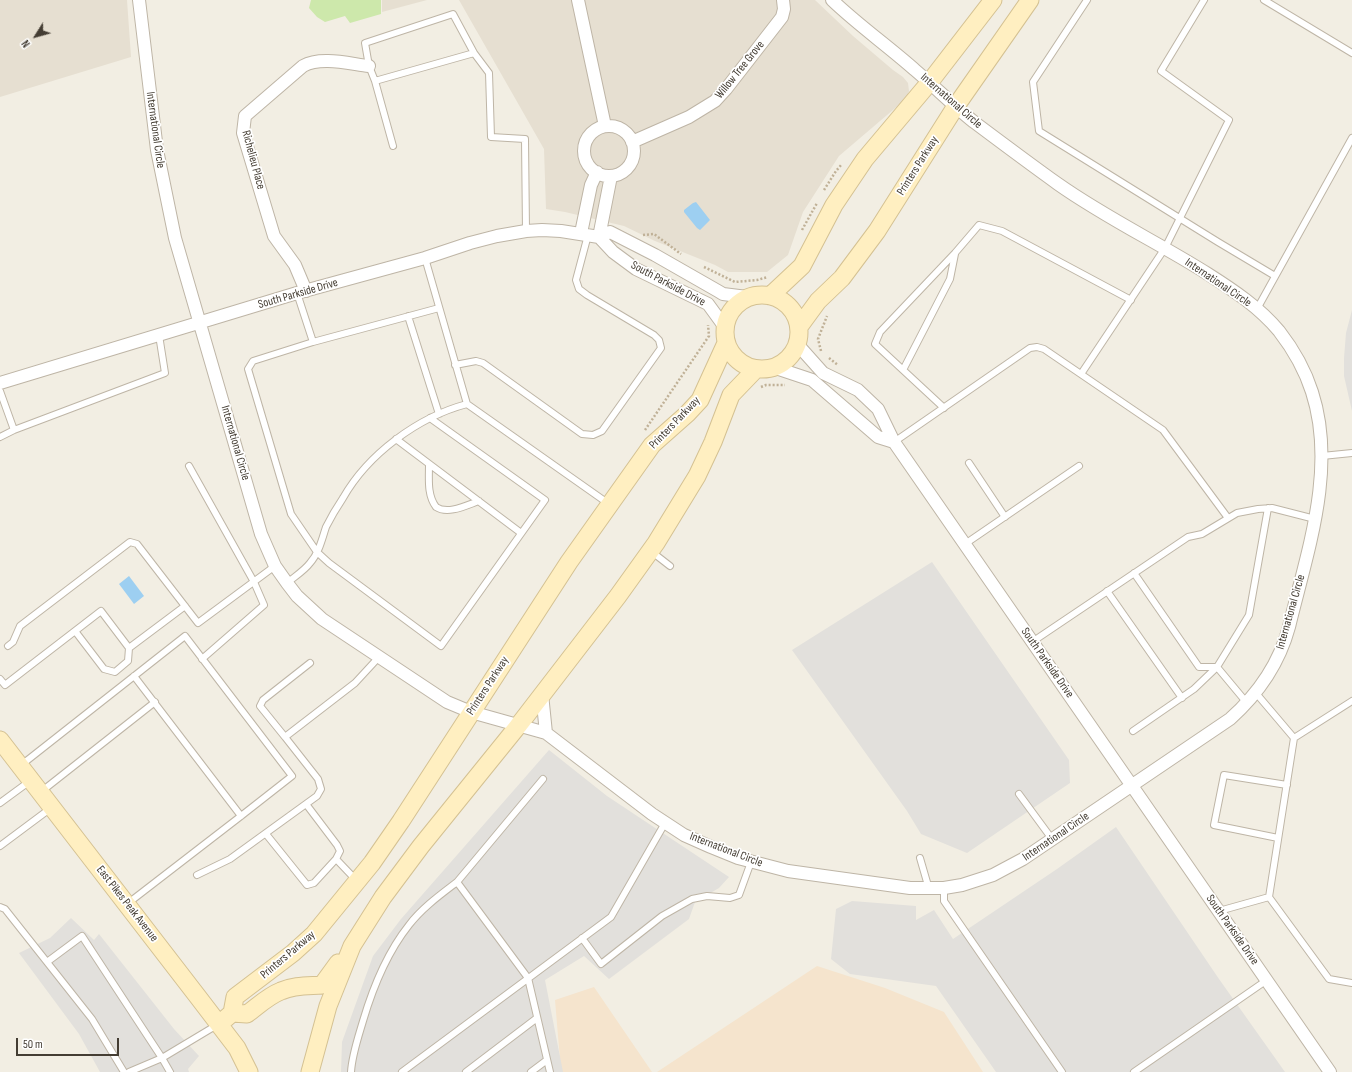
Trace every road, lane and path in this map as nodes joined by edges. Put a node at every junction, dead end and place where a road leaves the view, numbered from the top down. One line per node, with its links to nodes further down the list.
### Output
1 (139, 0): 45 (street, International Circle)
2 (578, 0): 16 (street)
3 (783, 0): 18 (street, Willow Tree Grove)
4 (832, 0): 14 (street, International Circle)
5 (993, 0): 14 (main road)
6 (1030, 0): 15 (main road, Printers Parkway)
7 (1087, 0): 25 (lane)
8 (1204, 0): 25 (lane)
9 (1264, 0): 11 (lane)
10 (474, 53): 12 (lane); 13 (lane); 26 (lane)
11 (1352, 53)
12 (369, 66): 13 (lane); 37 (street, Richelieu Place)
13 (375, 81): 19 (lane)
14 (929, 83): 15 (street, International Circle); 20 (main road)
15 (956, 106): 30 (street, International Circle); 47 (main road, Printers Parkway)
16 (605, 126): 18 (street); 21 (street)
17 (1352, 138): 35 (lane)
18 (632, 142): 22 (street)
19 (393, 146)
20 (865, 160): 23 (path); 38 (main road)
21 (597, 172): 22 (street); 28 (street)
22 (611, 176): 28 (street)
23 (822, 194)
24 (818, 200): 27 (path)
25 (1180, 219): 30 (lane); 35 (lane)
26 (526, 231): 28 (street, South Parkside Drive); 33 (street, South Parkside Drive)
27 (801, 233)
28 (589, 235): 29 (street, South Parkside Drive); 46 (street, South Parkside Drive); 54 (lane)
29 (620, 237): 32 (path); 39 (street, South Parkside Drive)
30 (1165, 248): 40 (lane); 42 (street, International Circle)
31 (955, 253): 40 (lane); 58 (lane); 58 (lane)
32 (684, 256)
33 (425, 258): 37 (street, South Parkside Drive); 41 (lane)
34 (697, 264): 36 (path)
35 (1275, 276): 42 (lane)
36 (769, 277)
37 (302, 292): 45 (street, South Parkside Drive); 49 (lane)
38 (770, 296): 39 (main road, South Parkside Drive); 47 (main road)
39 (747, 297): 46 (main road)
40 (1131, 300): 59 (lane)
41 (439, 308): 44 (lane); 54 (lane)
42 (1257, 309): 73 (street, International Circle)
43 (828, 312): 52 (path)
44 (408, 316): 49 (lane); 66 (lane)
45 (200, 323): 48 (street, South Parkside Drive); 88 (street, International Circle)
46 (724, 326): 50 (main road)
47 (800, 327): 51 (main road)
48 (159, 335): 60 (street, South Parkside Drive); 68 (lane)
49 (312, 342): 86 (lane)
50 (726, 343): 57 (main road); 79 (main road, Printers Parkway)
51 (798, 345): 56 (main road); 71 (street, South Parkside Drive)
52 (824, 354)
53 (827, 357): 55 (path)
54 (455, 365): 64 (lane)
55 (842, 367)
56 (776, 368): 57 (main road); 71 (street)
57 (756, 369): 87 (main road, Printers Parkway)
58 (903, 370): 65 (lane)
59 (1081, 374): 65 (lane); 82 (lane)
60 (0, 383)
61 (792, 386): 62 (path)
62 (755, 390)
63 (0, 391): 68 (lane)
64 (467, 404): 66 (lane); 79 (lane)
65 (944, 408): 71 (lane)
66 (438, 414): 67 (lane)
67 (430, 418): 70 (lane); 84 (lane)
68 (14, 430): 69 (lane)
69 (0, 437)
70 (396, 439): 75 (lane); 86 (lane)
71 (894, 442): 85 (street, South Parkside Drive)
72 (1352, 453): 73 (lane)
73 (1322, 456): 83 (street, International Circle)
74 (969, 463): 81 (lane)
75 (429, 464): 78 (lane); 78 (lane)
76 (190, 466): 91 (lane)
77 (1079, 466): 81 (lane)
78 (479, 502): 84 (lane)
79 (611, 504): 111 (main road, Printers Parkway)
80 (1268, 508): 82 (lane); 83 (lane); 102 (lane)
81 (1005, 517): 85 (lane)
82 (1228, 518): 90 (lane)
83 (1315, 519): 105 (street, International Circle)
84 (521, 533): 86 (lane)
85 (965, 544): 96 (street, South Parkside Drive)
86 (317, 552): 92 (lane)
87 (650, 552): 89 (lane); 106 (main road, Printers Parkway)
88 (275, 566): 91 (lane); 92 (street, International Circle)
89 (670, 566)
90 (1134, 573): 93 (lane); 102 (lane)
91 (254, 582): 94 (lane); 100 (lane)
92 (287, 583): 99 (street, International Circle)
93 (1107, 591): 96 (lane); 107 (lane)
94 (184, 606): 97 (lane); 98 (lane)
95 (75, 631): 98 (lane); 98 (lane); 104 (lane)
96 (1032, 642): 120 (street, South Parkside Drive)
97 (8, 646)
98 (129, 648)
99 (379, 657): 111 (street, International Circle); 115 (lane)
100 (202, 659): 103 (lane); 127 (lane)
101 (310, 663): 115 (lane)
102 (1217, 668): 107 (lane); 110 (lane)
103 (134, 676): 109 (lane); 118 (lane)
104 (0, 679)
105 (1256, 692): 110 (street, International Circle); 116 (lane)
106 (542, 694): 112 (main road, Printers Parkway); 114 (street)
107 (1182, 698): 113 (lane)
108 (1352, 701): 116 (lane)
109 (155, 702): 121 (lane); 127 (lane)
110 (1247, 703): 120 (street, International Circle)
111 (471, 712): 112 (street, International Circle); 137 (main road, Printers Parkway)
112 (518, 726): 114 (street, International Circle); 146 (main road, Printers Parkway)
113 (1133, 731)
114 (546, 733): 128 (street, International Circle)
115 (285, 737): 125 (lane)
116 (1294, 738): 122 (lane)
117 (0, 740): 118 (main road, East Pikes Peak Avenue)
118 (20, 766): 121 (main road, East Pikes Peak Avenue)
119 (543, 779): 138 (lane)
120 (1132, 785): 131 (street, International Circle); 144 (street, South Parkside Drive)
121 (36, 786): 124 (lane); 126 (main road, East Pikes Peak Avenue)
122 (1286, 786): 130 (lane); 130 (lane)
123 (1019, 794): 131 (lane)
124 (0, 803)
125 (306, 804): 129 (lane); 134 (lane)
126 (52, 807): 132 (lane); 142 (main road, East Pikes Peak Avenue)
127 (241, 816): 142 (lane)
128 (665, 823): 135 (street, International Circle); 145 (lane)
129 (266, 834): 134 (lane); 136 (lane)
130 (1278, 838): 141 (lane)
131 (1052, 839): 139 (street, International Circle)
132 (0, 846)
133 (920, 858): 140 (lane)
134 (336, 859): 137 (lane)
135 (751, 862): 140 (street, International Circle); 145 (lane)
136 (197, 875)
137 (357, 881): 151 (main road, Printers Parkway)
138 (457, 882): 148 (lane); 161 (lane)
139 (944, 888): 140 (street, International Circle); 166 (lane)
140 (929, 889)
141 (1269, 897): 144 (lane); 150 (lane)
142 (127, 904): 153 (main road, East Pikes Peak Avenue)
143 (0, 907): 147 (lane)
144 (1219, 911): 149 (street, South Parkside Drive)
145 (582, 938): 148 (lane)
146 (352, 946): 151 (main road, Printers Parkway); 160 (main road, Printers Parkway)
147 (47, 962): 154 (lane); 156 (lane)
148 (528, 978): 152 (lane); 162 (lane)
149 (1267, 980): 167 (lane); 168 (street, South Parkside Drive)
150 (1352, 983)
151 (232, 1013): 153 (main road)
152 (537, 1018): 155 (lane); 163 (lane)
153 (218, 1024): 154 (lane); 159 (main road, East Pikes Peak Avenue)
154 (162, 1058): 157 (lane); 158 (lane)
155 (547, 1060): 164 (lane); 165 (lane)
156 (124, 1072)
157 (129, 1072)
158 (170, 1072)
159 (249, 1072)
160 (310, 1072)
161 (351, 1072)
162 (402, 1072)
163 (466, 1072)
164 (531, 1072)
165 (550, 1072)
166 (1062, 1072)
167 (1134, 1072)
168 (1330, 1072)

